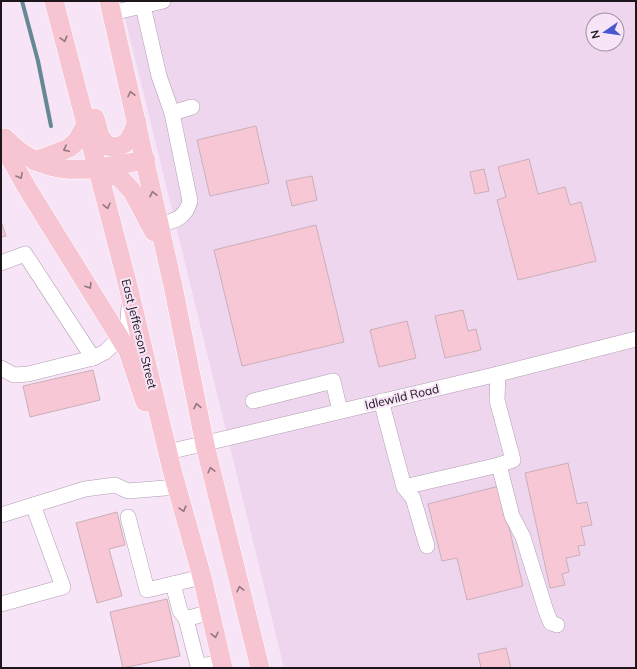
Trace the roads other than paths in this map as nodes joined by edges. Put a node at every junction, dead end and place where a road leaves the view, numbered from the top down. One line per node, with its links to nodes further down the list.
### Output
1 (54, 1): 5 (main road, East Jefferson Street, one-way to 5)
2 (163, 1): 3 (street)
3 (143, 6): 4 (street); 7 (street)
4 (110, 7): 8 (main road, one-way to 4)
5 (74, 77): 8 (main road); 9 (main road, East Jefferson Street)
6 (192, 107): 7 (street)
7 (172, 113): 15 (street)
8 (137, 122): 13 (main road)
9 (86, 124): 12 (main road, one-way to 12); 14 (main road, East Jefferson Street)
10 (1, 134): 12 (main road)
11 (1, 142): 19 (main road, one-way to 19)
12 (35, 160): 14 (main road)
13 (146, 160): 14 (main road); 15 (main road, one-way to 13)
14 (98, 168): 16 (main road); 18 (main road, East Jefferson Street, one-way to 18)
15 (160, 225): 16 (main road)
16 (167, 259): 27 (main road, one-way to 16)
17 (1, 263): 21 (street)
18 (128, 286): 19 (street); 29 (main road, East Jefferson Street)
19 (120, 339): 21 (street); 29 (main road)
20 (636, 339): 23 (street, Idlewild Road)
21 (93, 358): 22 (street)
22 (1, 368)
23 (498, 374): 25 (street, Idlewild Road); 28 (street)
24 (253, 401): 26 (street)
25 (382, 402): 26 (street, Idlewild Road); 30 (street)
26 (340, 411): 27 (street, Idlewild Road)
27 (205, 444): 29 (street, Idlewild Road); 42 (main road, one-way to 27)
28 (498, 465): 30 (street); 40 (street)
29 (172, 470): 31 (street, Idlewild Road); 35 (main road, East Jefferson Street, one-way to 35)
30 (404, 487): 34 (street)
31 (33, 505): 32 (street, Idlewild Road); 37 (street)
32 (1, 515)
33 (128, 517): 36 (street)
34 (427, 546)
35 (202, 577): 36 (street); 38 (main road, East Jefferson Street)
36 (173, 584): 39 (street)
37 (1, 604)
38 (210, 612): 39 (street); 41 (main road, East Jefferson Street, one-way to 41)
39 (186, 619): 41 (street)
40 (557, 625)
41 (222, 665)
42 (260, 668)

